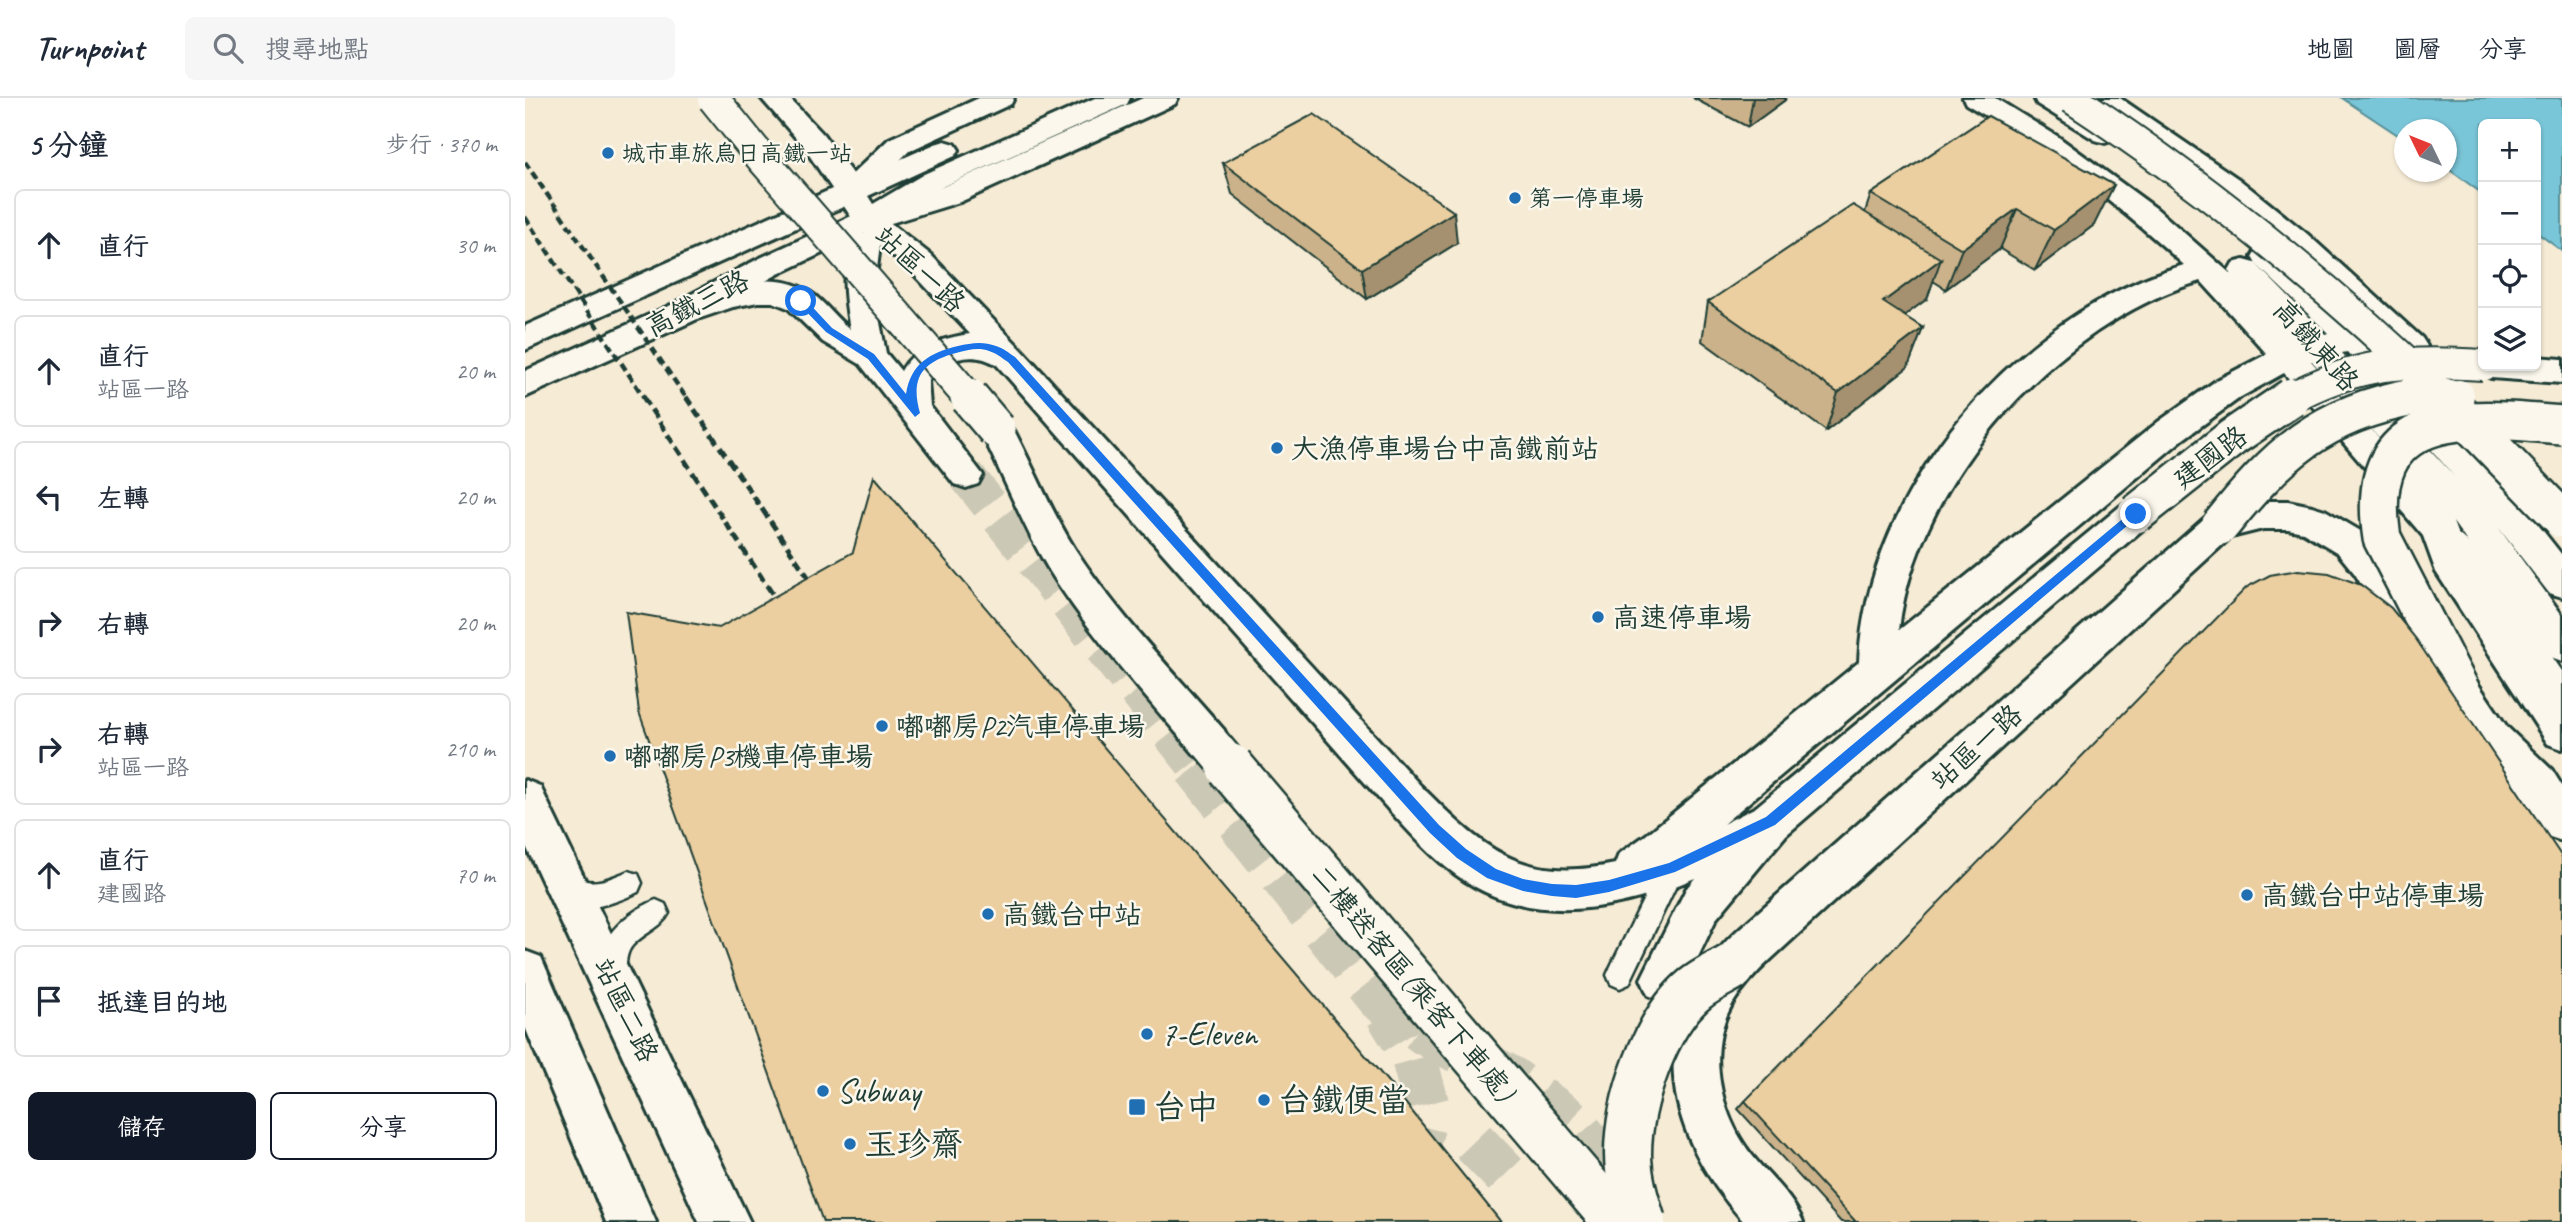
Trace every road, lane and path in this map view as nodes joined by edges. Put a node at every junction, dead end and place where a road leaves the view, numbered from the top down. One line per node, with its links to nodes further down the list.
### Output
1 (713, 98): 58 (street, 二樓送客區(乘客下車處), bridge)
2 (775, 98): 12 (street, 站區一路)
3 (1001, 98): 12 (street, 高鐵三路)
4 (1070, 98): 12 (street, 高鐵三路)
5 (1117, 98): 13 (street, 高鐵三路)
6 (1165, 98): 13 (street, 高鐵三路)
7 (1976, 98): 14 (street)
8 (2018, 98): 19 (street, 高鐵東路)
9 (2047, 98): 18 (street, 高鐵東路)
10 (2072, 98): 31 (street, bridge)
11 (2102, 98): 16 (street)
12 (851, 192): 13 (street, 站區一路); 17 (street, 高鐵三路)
13 (868, 220): 15 (street, 高鐵三路); 20 (street, 站區一路); 21 (street, 站區一路)
14 (2208, 269): 19 (street); 37 (street)
15 (680, 314): 20 (street); 25 (street, 高鐵三路)
16 (2400, 334): 18 (street, 站區一路); 30 (street)
17 (525, 339)
18 (2354, 339): 19 (street, 站區一路); 35 (street, 高鐵東路)
19 (2304, 352): 33 (street); 36 (street, 高鐵東路); 37 (street, 站區一路)
20 (871, 356): 27 (street, 站區一路)
21 (1012, 359): 27 (street); 48 (street, 站區一路)
22 (2478, 365): 40 (street, 建國路, bridge)
23 (2541, 370): 24 (street)
24 (2562, 371)
25 (525, 385)
26 (2562, 402): 32 (street, 站區一路, bridge)
27 (915, 413): 29 (street, 站區一路)
28 (2562, 425): 39 (street, bridge)
29 (965, 475)
30 (2552, 494): 34 (lane)
31 (2562, 519)
32 (2220, 526): 39 (street, bridge); 51 (street, 站區一路)
33 (2439, 530): 38 (lane); 41 (street)
34 (2562, 539)
35 (2562, 582)
36 (2562, 645)
37 (1878, 668): 42 (street, 站區一路)
38 (2562, 690)
39 (2462, 693): 45 (street)
40 (1882, 727): 44 (street, 站區一路)
41 (2562, 730)
42 (1735, 788): 46 (lane); 48 (street, 站區一路)
43 (525, 799): 49 (street, 站區二路)
44 (1770, 821): 46 (street, 站區一路); 54 (street, 站區一路)
45 (2562, 822)
46 (1671, 868): 48 (street, 站區一路); 53 (lane)
47 (629, 883): 49 (lane)
48 (1609, 886)
49 (566, 887): 55 (street, 站區二路)
50 (656, 913): 55 (lane)
51 (1732, 967): 59 (street, 站區一路, bridge); 60 (street, 站區一路)
52 (525, 973): 56 (street)
53 (1620, 975)
54 (1664, 979)
55 (616, 988): 57 (street, 站區二路)
56 (631, 1222)
57 (726, 1222)
58 (1617, 1222)
59 (1642, 1222)
60 (1779, 1222)

